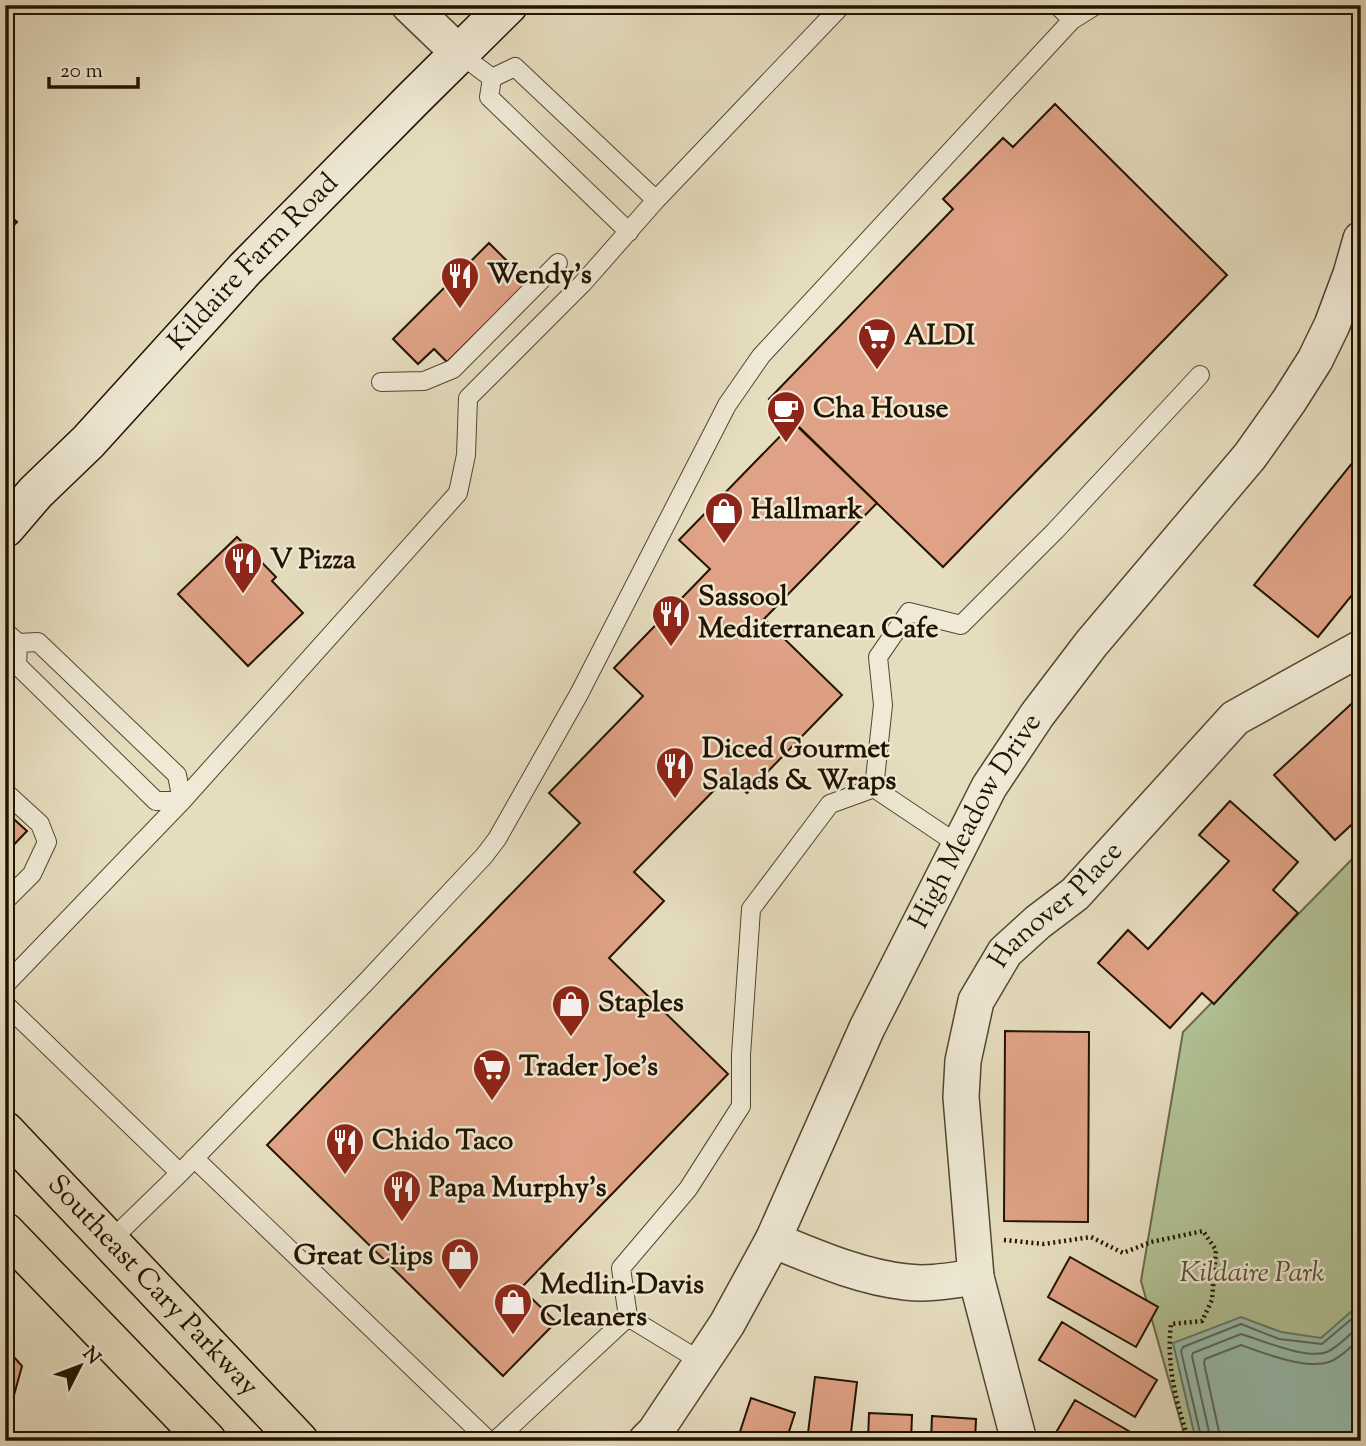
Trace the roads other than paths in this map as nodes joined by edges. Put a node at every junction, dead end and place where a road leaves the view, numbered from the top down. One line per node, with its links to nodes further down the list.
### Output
1 (409, 5): 7 (street)
2 (509, 5): 7 (main road, Kildaire Farm Road)
3 (842, 5): 9 (lane)
4 (1057, 5): 6 (lane)
5 (1096, 5): 6 (lane)
6 (1072, 20): 27 (lane)
7 (460, 54): 8 (lane); 15 (main road, Kildaire Farm Road)
8 (492, 78): 9 (lane); 10 (lane)
9 (656, 200): 10 (lane)
10 (629, 232): 21 (lane)
11 (1361, 239): 22 (street, High Meadow Drive)
12 (558, 263): 14 (lane)
13 (1200, 375): 19 (lane)
14 (382, 382)
15 (21, 494): 16 (main road, Kildaire Farm Road)
16 (5, 528)
17 (11, 637): 21 (lane); 21 (lane)
18 (1361, 648): 32 (street, Hanover Place)
19 (874, 788): 22 (lane); 33 (lane)
20 (5, 792): 23 (lane)
21 (181, 801): 24 (lane)
22 (960, 845): 30 (street, High Meadow Drive)
23 (5, 901)
24 (5, 985)
25 (5, 1004): 28 (lane)
26 (5, 1131): 31 (main road, Southeast Cary Parkway)
27 (194, 1158): 28 (lane); 37 (lane)
28 (180, 1173): 31 (lane)
29 (5, 1232): 35 (main road)
30 (773, 1240): 32 (street); 34 (street, High Meadow Drive)
31 (110, 1241): 36 (main road, Southeast Cary Parkway)
32 (976, 1277): 40 (street, Hanover Place)
33 (628, 1317): 34 (lane); 38 (lane)
34 (702, 1362): 39 (street, High Meadow Drive)
35 (208, 1441)
36 (299, 1441)
37 (489, 1441)
38 (495, 1441)
39 (646, 1441)
40 (1020, 1441)

